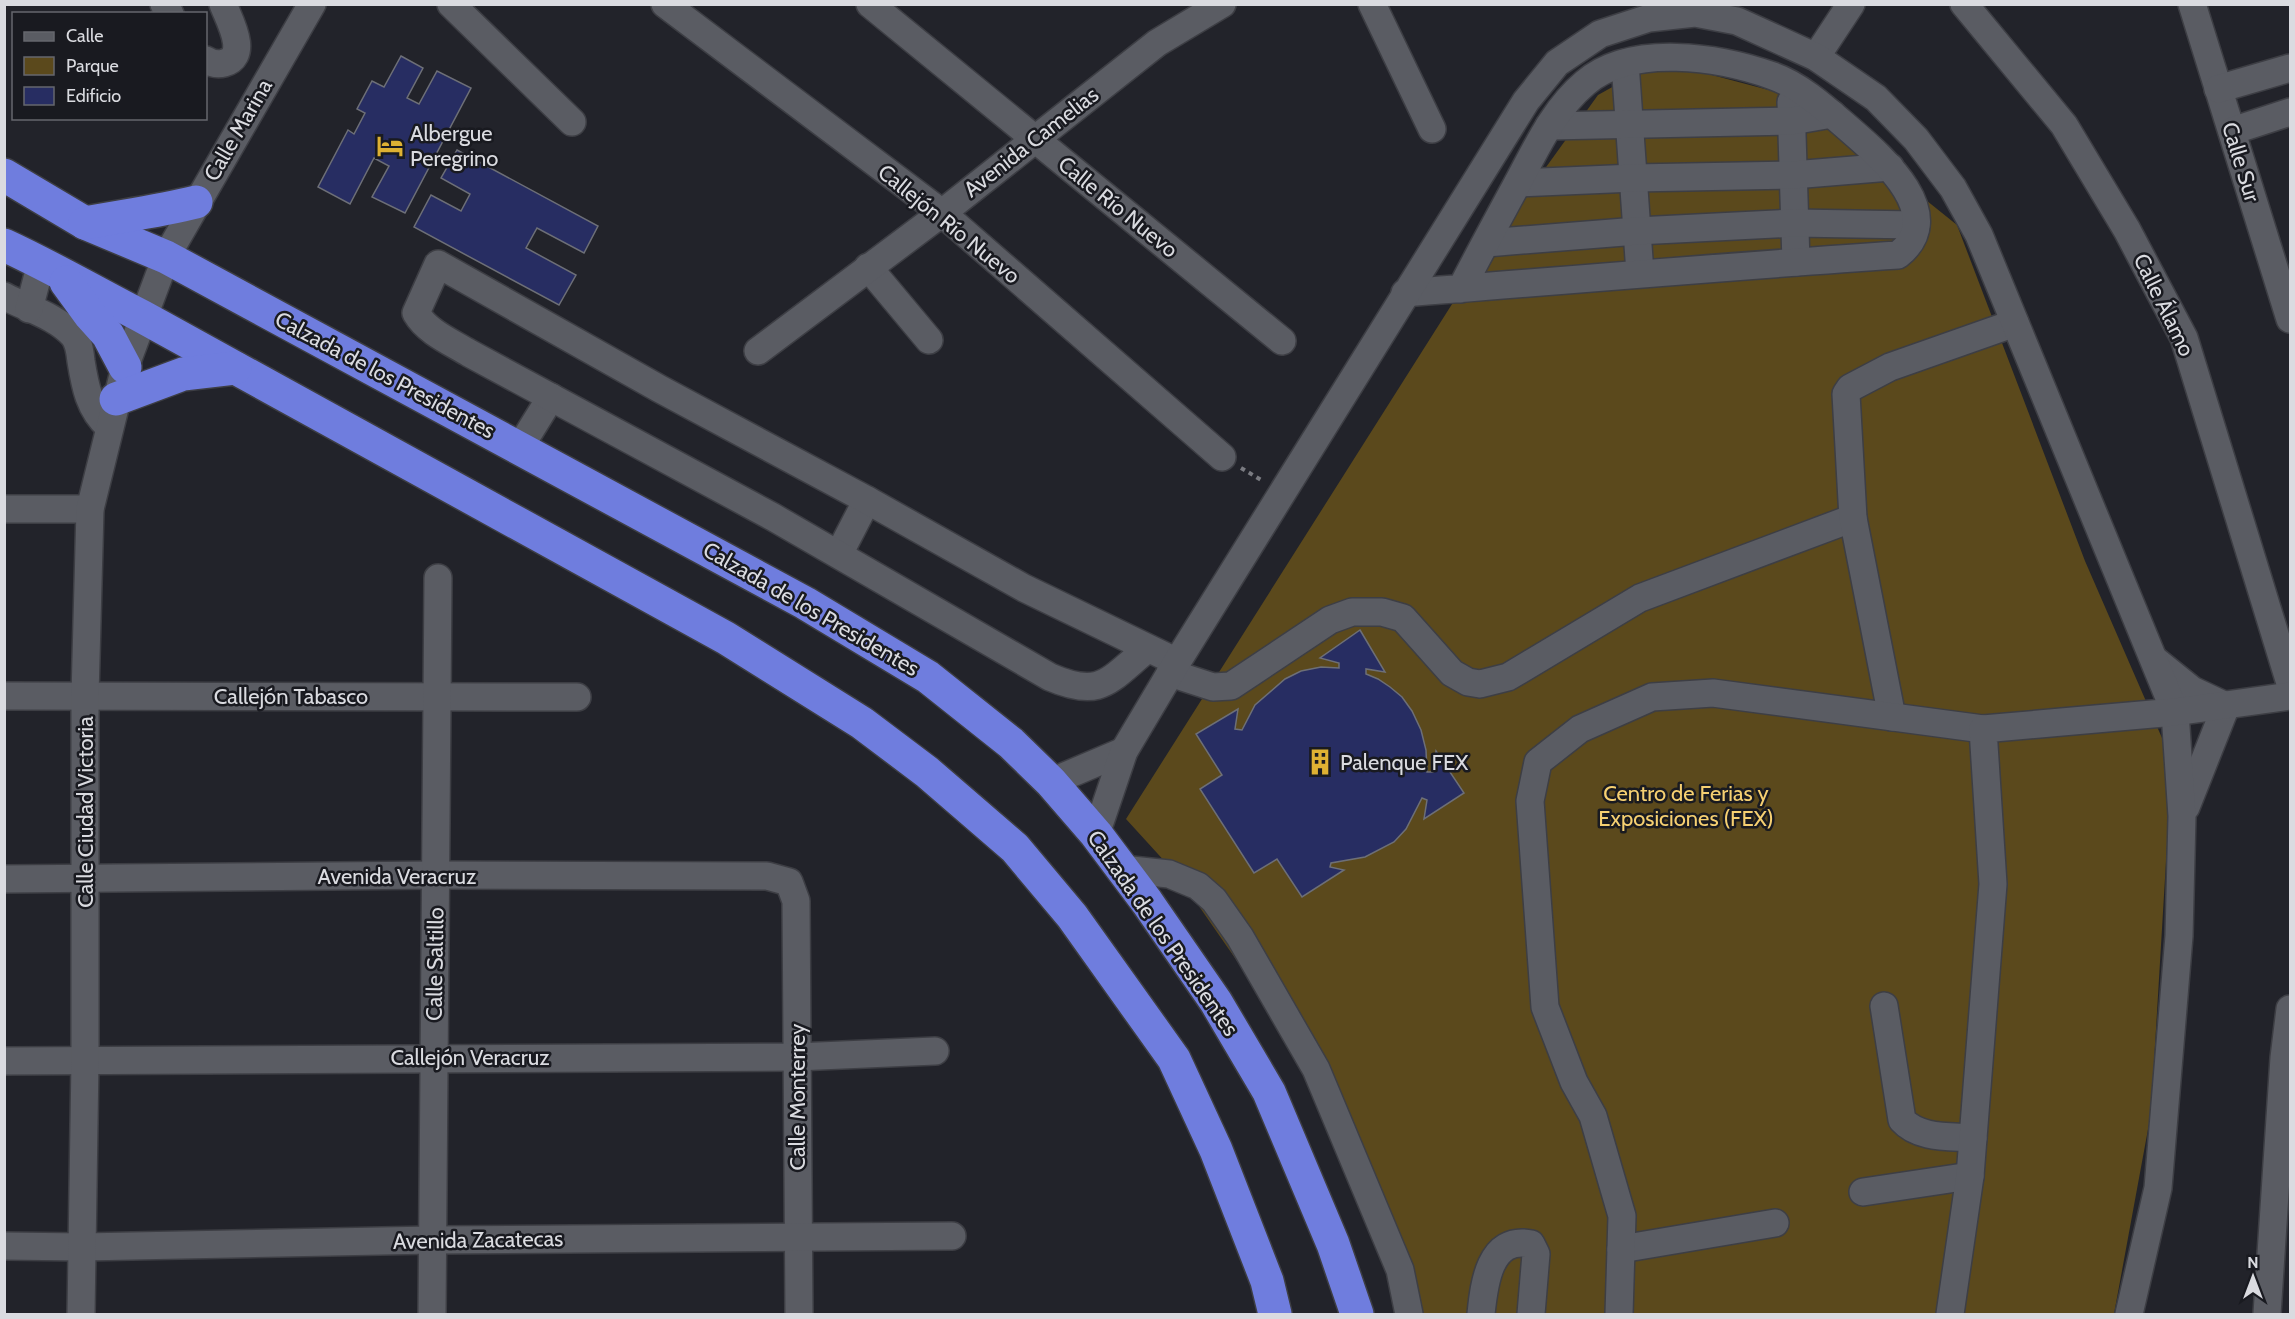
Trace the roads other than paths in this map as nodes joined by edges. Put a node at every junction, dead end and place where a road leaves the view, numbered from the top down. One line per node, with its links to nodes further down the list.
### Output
1 (223, 4): 12 (street)
2 (451, 4): 20 (street)
3 (665, 4): 32 (street, Callejón Río Nuevo)
4 (870, 4): 25 (street, Calle Río Nuevo)
5 (1222, 4): 25 (street, Avenida Camelias)
6 (1372, 4): 23 (street)
7 (1851, 4): 11 (street)
8 (1964, 4): 69 (street, Calle Álamo)
9 (2192, 4): 16 (street, Calle Sur)
10 (301, 10): 31 (street, Calle Marina)
11 (1816, 57): 45 (street); 50 (street)
12 (207, 60)
13 (1625, 63): 15 (street); 21 (street); 22 (street)
14 (2290, 68): 16 (street)
15 (1791, 86): 18 (street); 19 (street)
16 (2218, 89): 24 (street, Calle Sur)
17 (2290, 112): 24 (street)
18 (1832, 114): 19 (street); 26 (street)
19 (1792, 121): 21 (street); 28 (street)
20 (572, 122)
21 (1630, 123): 22 (street); 29 (street)
22 (1549, 126): 30 (street)
23 (1432, 129)
24 (2232, 132): 49 (street, Calle Sur)
25 (1035, 139): 32 (street, Avenida Camelias); 52 (street, Calle Río Nuevo)
26 (1890, 167): 28 (street); 35 (street)
27 (4, 175): 33 (highway, Calzada de los Presidentes)
28 (1793, 175): 29 (street); 34 (street)
29 (1634, 178): 30 (street); 36 (street)
30 (1518, 183): 37 (street)
31 (196, 202): 33 (highway); 39 (street, Calle Marina)
32 (942, 213): 41 (street, Avenida Camelias); 59 (street, Callejón Río Nuevo)
33 (85, 223): 39 (highway, Calzada de los Presidentes)
34 (1795, 223): 35 (street); 36 (street); 40 (street)
35 (1916, 225): 40 (street)
36 (1637, 231): 37 (street); 43 (street)
37 (1486, 243): 44 (street)
38 (4, 245): 42 (highway)
39 (166, 257): 48 (street, Calle Marina); 58 (highway, Calzada de los Presidentes)
40 (1796, 262): 43 (street)
41 (868, 267): 51 (street); 53 (street, Avenida Camelias)
42 (52, 269): 47 (street); 48 (highway); 54 (highway)
43 (1641, 273): 44 (street)
44 (1461, 289): 45 (street)
45 (1405, 294): 68 (street)
46 (4, 296): 47 (street)
47 (28, 309): 57 (street)
48 (143, 317): 54 (street, Calle Ciudad Victoria); 55 (highway)
49 (2290, 319)
50 (2015, 323): 63 (street); 67 (street)
51 (929, 340)
52 (1282, 341)
53 (758, 351)
54 (125, 367): 57 (street, Calle Ciudad Victoria)
55 (235, 368): 57 (highway); 108 (highway)
56 (551, 397): 58 (street); 60 (street); 64 (street)
57 (113, 413): 62 (street, Calle Ciudad Victoria)
58 (520, 447): 80 (highway, Calzada de los Presidentes)
59 (1222, 457)
60 (867, 500): 64 (street); 66 (street)
61 (4, 509): 62 (street)
62 (90, 509): 72 (street, Calle Ciudad Victoria)
63 (1853, 518): 68 (street); 77 (street)
64 (839, 554): 66 (street)
65 (438, 578): 70 (street, Calle Saltillo)
66 (1147, 649): 68 (street)
67 (2153, 658): 75 (street); 76 (street)
68 (1174, 668): 79 (street)
69 (2290, 682)
70 (437, 695): 72 (street, Callejón Tabasco); 74 (street, Callejón Tabasco); 84 (street, Calle Saltillo)
71 (4, 696): 72 (street, Callejón Tabasco)
72 (85, 696): 86 (street, Calle Ciudad Victoria)
73 (2290, 696): 75 (street)
74 (577, 697)
75 (2226, 706): 76 (street); 81 (street)
76 (2175, 712): 78 (street); 81 (street)
77 (1892, 717): 78 (street); 104 (street)
78 (1983, 729): 95 (street)
79 (1124, 751): 80 (street); 82 (street)
80 (1051, 782): 82 (highway, Calzada de los Presidentes)
81 (2182, 816): 115 (street)
82 (1096, 834): 83 (highway, Calzada de los Presidentes)
83 (1122, 869): 109 (highway, Calzada de los Presidentes); 110 (street)
84 (435, 875): 86 (street, Avenida Veracruz); 87 (street, Avenida Veracruz); 92 (street, Calle Saltillo)
85 (4, 879): 86 (street, Avenida Veracruz)
86 (85, 880): 94 (street, Calle Ciudad Victoria)
87 (789, 882): 91 (street, Calle Monterrey)
88 (1884, 1006): 95 (street)
89 (2290, 1009): 116 (street)
90 (935, 1051): 91 (street, Callejón Veracruz)
91 (796, 1056): 92 (street, Callejón Veracruz); 100 (street, Calle Monterrey)
92 (434, 1057): 94 (street, Callejón Veracruz); 101 (street, Calle Saltillo)
93 (4, 1061): 94 (street, Callejón Veracruz)
94 (85, 1061): 103 (street, Calle Ciudad Victoria)
95 (1973, 1138): 96 (street)
96 (1970, 1176): 97 (street); 114 (street)
97 (1863, 1192)
98 (1775, 1222): 104 (street)
99 (952, 1236): 100 (street, Avenida Zacatecas)
100 (798, 1237): 101 (street, Avenida Zacatecas); 107 (street, Calle Monterrey)
101 (432, 1240): 103 (street, Avenida Zacatecas); 106 (street, Calle Saltillo)
102 (4, 1246): 103 (street, Avenida Zacatecas)
103 (83, 1247): 105 (street, Calle Ciudad Victoria)
104 (1621, 1249): 113 (street)
105 (81, 1314)
106 (432, 1314)
107 (799, 1314)
108 (1275, 1314)
109 (1357, 1314)
110 (1409, 1314)
111 (1481, 1314): 112 (street)
112 (1531, 1314)
113 (1618, 1314)
114 (1950, 1314)
115 (2129, 1314)
116 (2267, 1314)

